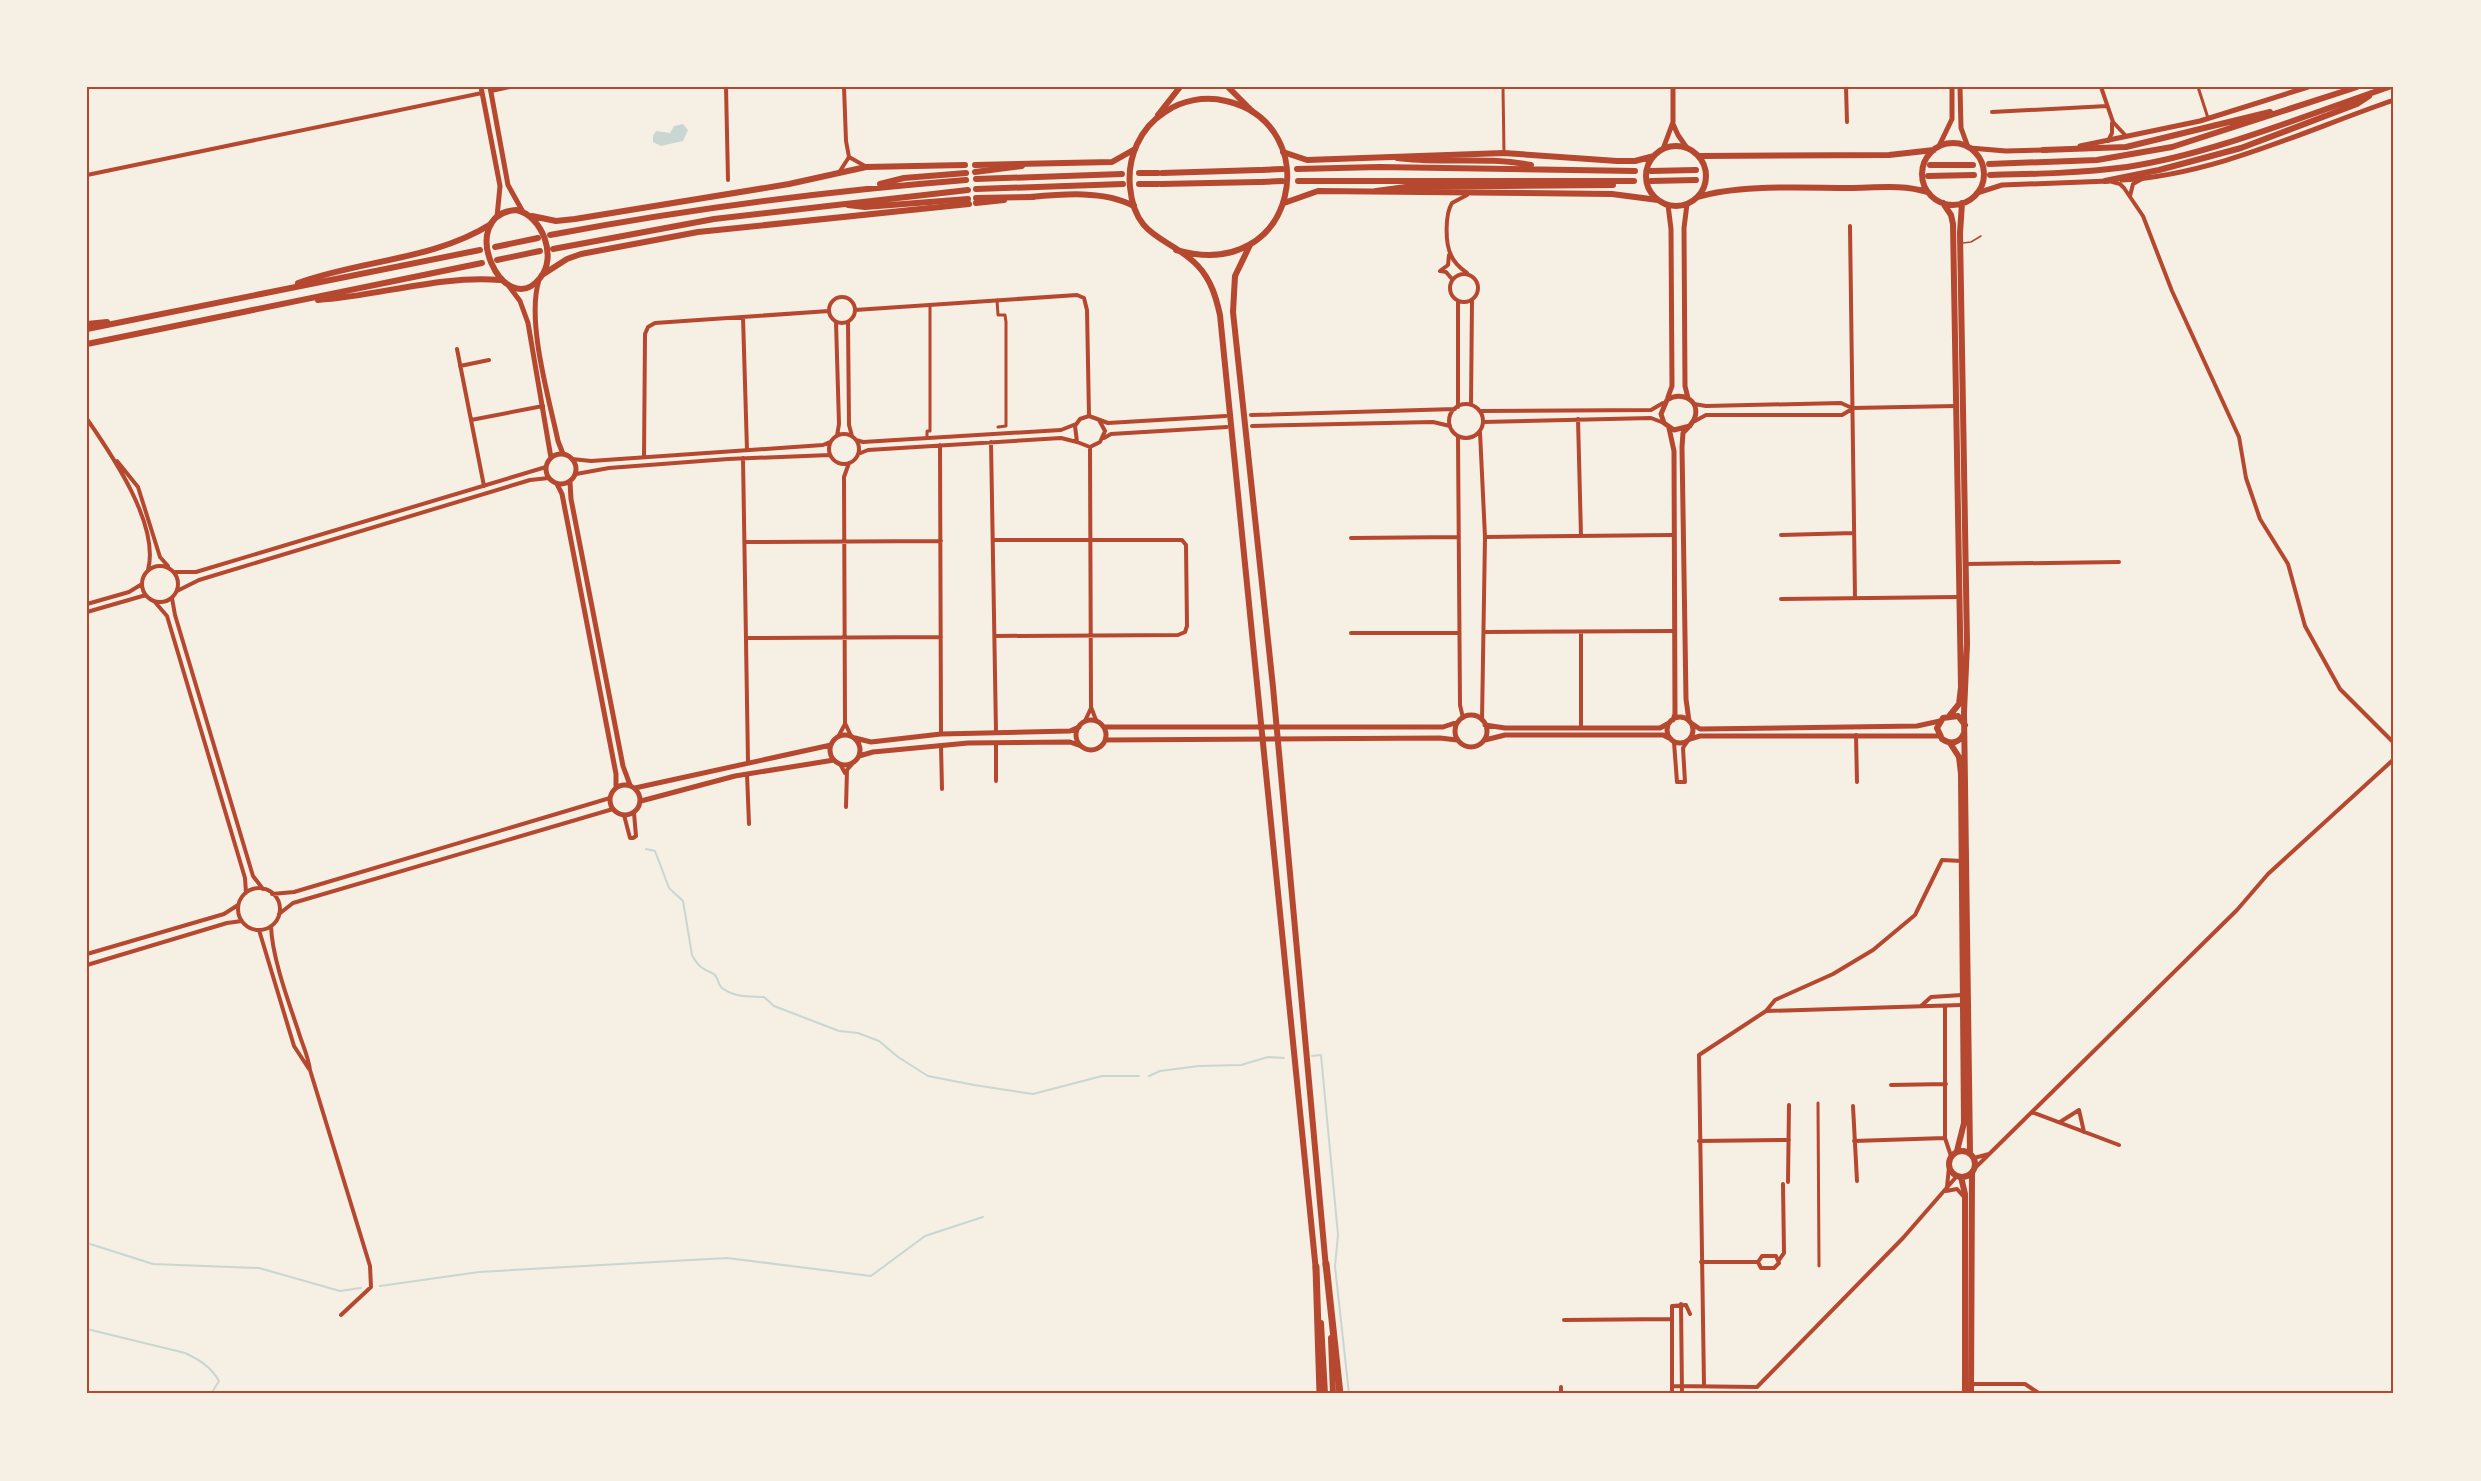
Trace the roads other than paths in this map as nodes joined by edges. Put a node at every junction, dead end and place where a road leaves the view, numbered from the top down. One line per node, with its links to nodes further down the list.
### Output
1 (510, 87): 18 (street)
2 (726, 87): 67 (street)
3 (844, 87): 43 (street)
4 (889, 87): 5 (street)
5 (927, 87)
6 (1180, 87): 28 (main road)
7 (1228, 87): 24 (main road)
8 (1503, 87): 40 (street)
9 (1672, 87): 29 (main road)
10 (1846, 87): 30 (street)
11 (1952, 87): 34 (main road)
12 (1959, 87): 35 (main road)
13 (2101, 87): 23 (street)
14 (2198, 87): 27 (street)
15 (2308, 87): 27 (main road)
16 (2357, 87): 22 (main road)
17 (2389, 87): 20 (main road)
18 (490, 89): 92 (main road)
19 (482, 90): 61 (street); 94 (main road)
20 (2380, 90): 63 (main road); 72 (main road)
21 (2394, 100): 66 (main road)
22 (2314, 101): 38 (main road); 45 (main road)
23 (2107, 106): 25 (street); 26 (street)
24 (1253, 112): 28 (main road); 39 (main road)
25 (1992, 112)
26 (2111, 116): 31 (street); 32 (street)
27 (2208, 118): 31 (main road)
28 (1154, 120): 36 (main road)
29 (1673, 122): 33 (main road); 37 (main road)
30 (1847, 122)
31 (2129, 138): 32 (main road)
32 (2107, 143): 38 (main road)
33 (1688, 148): 37 (main road); 42 (main road)
34 (1937, 148): 35 (main road); 42 (main road); 79 (main road)
35 (1969, 148): 38 (main road); 80 (main road)
36 (1135, 149): 50 (main road); 91 (main road)
37 (1663, 149): 41 (main road)
38 (2043, 150)
39 (1283, 152): 44 (main road); 85 (main road)
40 (1504, 153): 41 (main road); 44 (main road)
41 (1654, 156): 52 (main road)
42 (1699, 156): 81 (main road)
43 (849, 157): 51 (street); 58 (street)
44 (1397, 158): 55 (main road)
45 (1989, 164)
46 (965, 165): 51 (main road)
47 (975, 165): 50 (main road)
48 (1930, 165): 49 (main road)
49 (1973, 165)
50 (1022, 166): 60 (main road)
51 (866, 167): 58 (main road)
52 (1650, 167): 56 (main road); 83 (main road)
53 (1282, 169): 59 (main road)
54 (1297, 169): 55 (main road)
55 (1546, 169): 57 (main road)
56 (1696, 170)
57 (1635, 171)
58 (840, 172): 93 (main road)
59 (1138, 173)
60 (1122, 174)
61 (87, 175)
62 (1974, 175): 64 (main road)
63 (1990, 175)
64 (1928, 176)
65 (966, 177): 97 (main road)
66 (2142, 179): 72 (main road); 82 (street)
67 (728, 180)
68 (1696, 180): 71 (main road)
69 (1282, 181): 74 (main road)
70 (1298, 181): 77 (main road)
71 (1651, 181)
72 (2105, 181): 80 (main road); 82 (street)
73 (1123, 184): 75 (main road)
74 (1139, 184)
75 (976, 189)
76 (968, 190): 86 (main road)
77 (1376, 191): 78 (main road); 85 (main road)
78 (1477, 191): 83 (main road); 107 (street)
79 (1927, 192): 81 (main road); 87 (main road)
80 (1977, 193): 88 (main road)
81 (1698, 197): 89 (main road)
82 (2131, 199): 249 (street)
83 (1658, 200): 90 (main road)
84 (972, 201): 86 (main road); 91 (main road); 112 (main road)
85 (1284, 202): 101 (main road)
86 (838, 203): 103 (main road)
87 (1943, 203): 88 (main road); 137 (main road)
88 (1962, 203): 100 (main road)
89 (1687, 204): 90 (main road); 133 (main road)
90 (1668, 205): 134 (main road)
91 (1134, 206): 105 (main road)
92 (523, 212): 93 (main road); 94 (main road)
93 (532, 216): 112 (main road)
94 (497, 217): 96 (main road)
95 (1850, 226): 139 (street)
96 (490, 227): 111 (main road); 115 (main road)
97 (550, 235)
98 (1981, 236): 100 (lane)
99 (538, 238): 102 (main road)
100 (1960, 243): 198 (main road)
101 (1250, 245): 105 (main road); 317 (main road)
102 (495, 247)
103 (553, 249)
104 (480, 250): 115 (main road)
105 (1176, 250): 319 (main road)
106 (540, 251): 108 (main road)
107 (1450, 253): 110 (street); 113 (street)
108 (497, 260)
109 (482, 263): 116 (main road)
110 (1467, 273): 113 (street); 118 (street)
111 (498, 277): 114 (main road); 116 (main road)
112 (541, 278): 114 (main road); 168 (main road)
113 (1452, 279): 119 (street)
114 (508, 285): 136 (main road)
115 (278, 291): 126 (main road)
116 (302, 300): 129 (main road)
117 (997, 300): 120 (street); 142 (street); 154 (street)
118 (1472, 300): 119 (street); 135 (street)
119 (1458, 301): 138 (street)
120 (930, 305): 121 (street); 160 (street)
121 (855, 310): 122 (street); 125 (street)
122 (829, 312): 123 (street); 124 (street)
123 (743, 317): 167 (street); 171 (street)
124 (836, 322): 125 (street); 157 (street)
125 (848, 322): 159 (street)
126 (113, 323): 127 (main road); 128 (main road)
127 (87, 324)
128 (87, 329)
129 (87, 345)
130 (457, 350): 132 (street)
131 (489, 360): 132 (street)
132 (460, 366): 146 (street)
133 (1691, 401): 134 (main road); 139 (street); 150 (main road)
134 (1665, 402): 140 (street); 153 (main road)
135 (1472, 405): 138 (street); 140 (street)
136 (544, 406): 146 (street); 173 (main road)
137 (1956, 406): 139 (street); 205 (main road)
138 (1456, 407): 141 (street); 152 (street)
139 (1852, 408): 150 (street); 185 (street)
140 (1480, 411): 148 (street)
141 (1251, 415)
142 (1089, 416): 147 (street); 149 (street)
143 (1226, 416): 147 (street)
144 (87, 419): 172 (street)
145 (1578, 419): 148 (street); 153 (street); 188 (street)
146 (471, 420): 184 (street)
147 (1099, 420): 161 (street)
148 (1483, 422): 156 (street)
149 (1076, 423): 160 (street); 164 (street)
150 (1691, 424): 153 (main road); 230 (main road)
151 (1252, 426): 152 (street)
152 (1450, 426): 158 (street)
153 (1667, 426): 186 (main road)
154 (998, 427)
155 (1227, 427): 161 (street)
156 (1480, 432): 158 (street); 190 (street)
157 (837, 435): 159 (street); 162 (street)
158 (1458, 437): 189 (street)
159 (854, 438): 160 (street); 169 (street)
160 (927, 438)
161 (1103, 438): 166 (street)
162 (830, 442): 167 (street); 170 (street)
163 (991, 442): 164 (street); 165 (street); 193 (street)
164 (1077, 442): 166 (street)
165 (940, 445): 169 (street); 194 (street)
166 (1090, 447): 192 (street)
167 (747, 450): 171 (street)
168 (563, 454): 173 (main road); 175 (main road)
169 (858, 454): 177 (street)
170 (830, 455): 174 (street); 176 (street)
171 (645, 457): 175 (street)
172 (114, 458): 199 (street); 200 (street)
173 (551, 458): 178 (main road)
174 (743, 458): 179 (street); 195 (street)
175 (572, 459): 179 (main road)
176 (839, 463): 177 (street); 180 (street)
177 (849, 463): 180 (street)
178 (546, 466): 181 (main road); 184 (street)
179 (576, 474): 182 (main road)
180 (844, 477): 196 (street)
181 (549, 478): 183 (main road); 203 (street)
182 (570, 482): 183 (main road); 263 (main road)
183 (557, 484): 264 (main road)
184 (484, 486): 201 (street)
185 (1854, 533): 187 (street); 207 (street)
186 (1673, 535): 188 (street); 212 (main road)
187 (1781, 535)
188 (1581, 536): 190 (street)
189 (1459, 537): 191 (street); 216 (street)
190 (1485, 537): 213 (street)
191 (1351, 538)
192 (1090, 539): 193 (street); 217 (street); 217 (street)
193 (993, 540): 218 (street)
194 (941, 541): 196 (street); 219 (street)
195 (745, 542): 196 (street); 221 (street)
196 (844, 542): 220 (street)
197 (2119, 562): 198 (street)
198 (1965, 564): 235 (main road)
199 (168, 567): 200 (street); 201 (street)
200 (147, 570): 202 (street)
201 (175, 572): 203 (street)
202 (142, 584): 204 (street); 210 (street)
203 (177, 591): 206 (street)
204 (146, 595): 209 (street); 211 (street)
205 (1959, 597): 207 (street); 223 (main road)
206 (172, 598): 209 (street); 274 (street)
207 (1855, 598): 208 (street)
208 (1781, 599)
209 (154, 601): 275 (street)
210 (87, 604)
211 (87, 612)
212 (1674, 631): 214 (street); 229 (main road)
213 (1485, 632): 214 (street); 228 (street)
214 (1581, 632): 234 (street)
215 (1351, 633): 216 (street)
216 (1459, 633): 225 (street)
217 (1091, 635): 218 (street); 222 (street)
218 (995, 636): 236 (street)
219 (941, 637): 220 (street); 237 (street)
220 (845, 638): 221 (street); 231 (street)
221 (746, 639): 256 (street)
222 (1091, 707): 224 (street); 226 (street)
223 (1950, 715): 227 (main road); 235 (main road)
224 (1096, 720): 226 (main road); 233 (main road)
225 (1460, 720): 228 (main road); 233 (main road); 243 (main road)
226 (1085, 721): 232 (main road)
227 (1940, 721): 230 (main road); 239 (main road)
228 (1484, 722): 234 (main road); 244 (main road)
229 (1671, 722): 230 (main road); 234 (main road); 246 (main road)
230 (1690, 722): 245 (main road)
231 (845, 723): 240 (street); 241 (street)
232 (1079, 727): 236 (main road); 252 (main road)
233 (1104, 728): 242 (main road)
234 (1581, 729)
235 (1965, 729): 248 (main road); 307 (main road)
236 (996, 732): 237 (main road)
237 (941, 734): 241 (main road)
238 (1856, 734): 239 (main road); 245 (main road); 262 (street)
239 (1939, 736): 248 (main road)
240 (838, 737): 241 (main road); 250 (main road)
241 (853, 737): 253 (main road)
242 (1105, 740): 243 (main road); 252 (main road)
243 (1457, 740): 244 (main road)
244 (1485, 740): 246 (main road)
245 (1689, 740): 246 (main road); 246 (street)
246 (1673, 741)
247 (996, 742): 251 (main road); 252 (main road); 261 (street)
248 (1950, 743): 273 (main road)
249 (2394, 743)
250 (831, 745): 255 (main road); 256 (main road)
251 (941, 745): 253 (main road); 265 (street)
252 (1082, 746)
253 (859, 756): 258 (main road)
254 (2394, 759): 297 (street)
255 (834, 760): 257 (main road); 259 (main road)
256 (748, 762): 263 (main road)
257 (840, 764): 258 (main road); 260 (street)
258 (852, 764): 260 (street)
259 (747, 774): 267 (main road); 272 (street)
260 (846, 780): 268 (street)
261 (996, 781)
262 (1857, 782)
263 (633, 786): 264 (main road); 267 (main road)
264 (616, 787): 266 (main road)
265 (942, 789)
266 (610, 798): 269 (main road); 276 (street)
267 (641, 801): 270 (main road)
268 (846, 807)
269 (613, 809): 271 (main road); 278 (street)
270 (634, 813): 271 (main road); 271 (street)
271 (624, 815)
272 (749, 824)
273 (1962, 861): 284 (main road); 288 (street)
274 (263, 889): 275 (street); 276 (street)
275 (246, 893): 277 (street)
276 (272, 894): 278 (street)
277 (238, 905): 279 (street); 282 (street)
278 (279, 914): 280 (street)
279 (242, 921): 281 (street); 283 (street)
280 (270, 926): 281 (street); 289 (street)
281 (259, 930): 290 (street)
282 (87, 954)
283 (87, 965)
284 (1962, 995): 285 (main road); 286 (street)
285 (1962, 1005): 287 (street); 305 (main road)
286 (1921, 1006): 287 (street); 288 (street)
287 (1945, 1006): 293 (street)
288 (1766, 1011): 302 (street)
289 (304, 1044): 290 (street); 291 (street)
290 (294, 1046): 291 (street)
291 (310, 1070): 322 (street)
292 (1890, 1084): 293 (street)
293 (1946, 1084): 300 (street)
294 (1818, 1103): 318 (street)
295 (1789, 1105): 301 (street)
296 (1853, 1106): 303 (street)
297 (2032, 1112): 298 (street); 306 (street)
298 (2059, 1122): 299 (street); 299 (street)
299 (2084, 1132): 304 (street)
300 (1945, 1138): 303 (street); 305 (street)
301 (1789, 1140): 302 (street); 314 (street)
302 (1699, 1141): 315 (street)
303 (1854, 1141): 311 (street)
304 (2119, 1145)
305 (1954, 1154): 307 (main road); 308 (main road)
306 (1989, 1154): 307 (street); 309 (street)
307 (1972, 1155): 309 (main road)
308 (1949, 1167): 310 (main road); 312 (street)
309 (1974, 1170): 310 (main road); 325 (main road)
310 (1959, 1176): 312 (street); 313 (main road)
311 (1857, 1181)
312 (1946, 1192): 313 (street); 328 (street)
313 (1965, 1199): 337 (main road)
314 (1779, 1260): 316 (street); 316 (street)
315 (1701, 1262): 316 (street); 328 (street)
316 (1758, 1262)
317 (1326, 1264): 332 (main road); 333 (highway)
318 (1819, 1266)
319 (1316, 1267): 330 (highway); 331 (main road)
320 (1681, 1304): 321 (street); 323 (street); 327 (street)
321 (1690, 1314)
322 (341, 1315)
323 (1671, 1319): 324 (street); 326 (street)
324 (1564, 1320)
325 (1971, 1384): 338 (main road); 339 (street)
326 (1672, 1386): 327 (street); 335 (street)
327 (1682, 1386): 328 (street); 336 (street)
328 (1704, 1386)
329 (1561, 1387): 334 (street)
330 (1320, 1394)
331 (1325, 1394)
332 (1333, 1394)
333 (1340, 1394)
334 (1561, 1394)
335 (1672, 1394)
336 (1682, 1394)
337 (1965, 1394)
338 (1971, 1394)
339 (2040, 1394)

